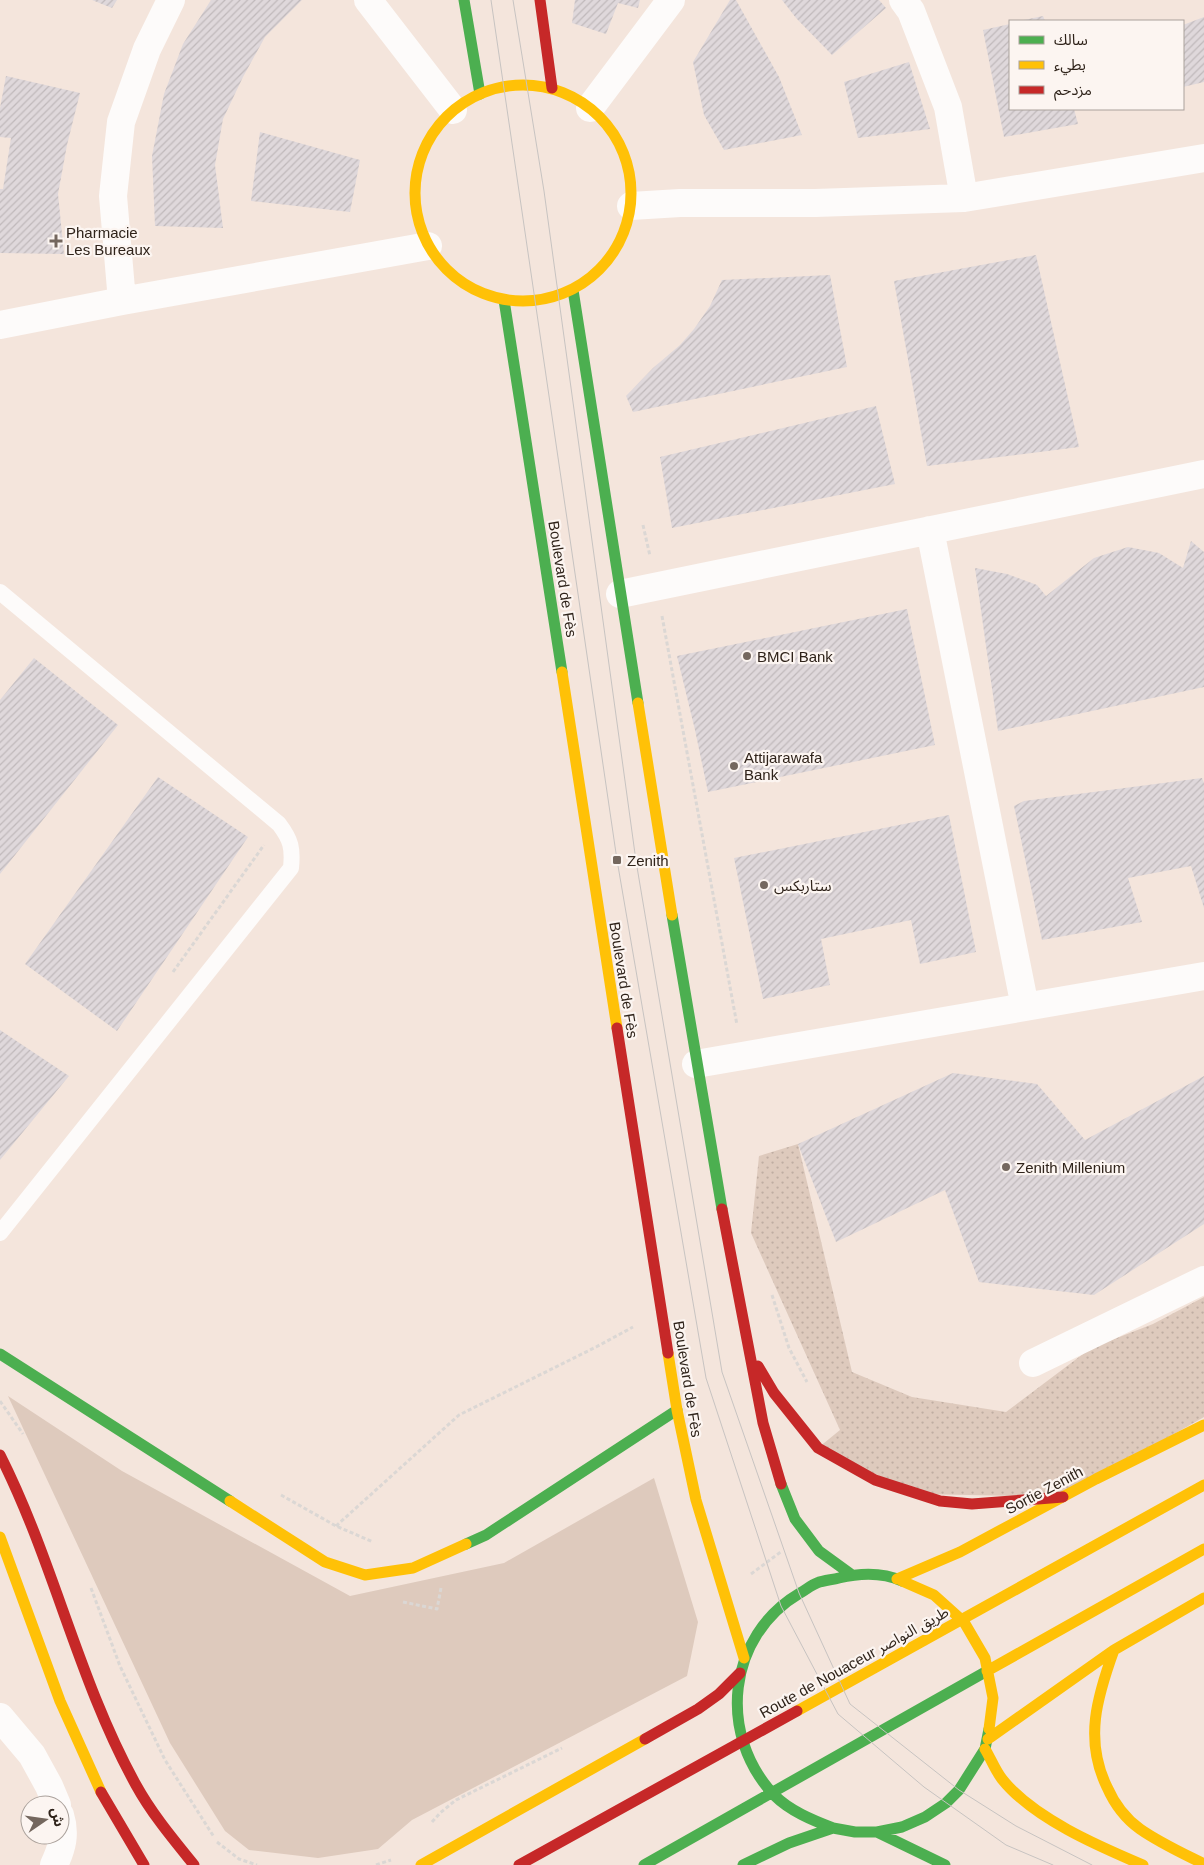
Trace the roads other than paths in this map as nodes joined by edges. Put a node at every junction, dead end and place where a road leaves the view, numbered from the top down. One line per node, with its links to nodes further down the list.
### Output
1 (170, 0): 17 (street)
2 (368, 0): 10 (street)
3 (464, 0): 8 (main road)
4 (540, 0): 7 (main road)
5 (671, 0): 9 (street)
6 (903, 0): 12 (street)
7 (552, 88): 8 (main road); 9 (main road)
8 (480, 94): 10 (main road)
9 (590, 108): 13 (main road)
10 (453, 110): 14 (main road)
11 (1204, 158): 12 (street)
12 (964, 198): 13 (street)
13 (631, 206): 15 (main road)
14 (428, 246): 16 (main road); 17 (street)
15 (573, 290): 16 (main road); 22 (main road)
16 (504, 300): 31 (main road, Boulevard de Fès)
17 (122, 301): 18 (street)
18 (0, 325)
19 (1204, 474): 20 (street)
20 (930, 530): 22 (street); 24 (street)
21 (0, 592): 26 (lane)
22 (620, 594): 25 (main road)
23 (1204, 976): 24 (street)
24 (1025, 1007): 25 (street)
25 (696, 1064): 28 (main road)
26 (0, 1233)
27 (1204, 1280): 30 (street)
28 (749, 1350): 35 (main road); 38 (main road)
29 (0, 1354): 31 (main road)
30 (1033, 1363)
31 (677, 1410): 42 (main road, Boulevard de Fès)
32 (1204, 1425): 35 (main road, Sortie Zenith)
33 (0, 1454): 53 (main road)
34 (1204, 1485): 55 (main road, Route de Nouaceur طريق النواصر)
35 (1063, 1497): 39 (main road, Sortie Zenith)
36 (0, 1537): 52 (main road)
37 (1204, 1549): 56 (main road)
38 (852, 1575): 39 (main road); 42 (main road)
39 (897, 1578): 45 (main road)
40 (1204, 1598): 41 (main road)
41 (1114, 1650): 45 (main road); 50 (main road)
42 (744, 1658): 43 (main road)
43 (740, 1673): 47 (main road); 54 (main road)
44 (0, 1717): 46 (street)
45 (986, 1744): 48 (main road); 59 (main road)
46 (52, 1795)
47 (833, 1828): 48 (main road); 57 (main road)
48 (877, 1832): 58 (main road)
49 (63, 1845): 51 (street)
50 (1204, 1864)
51 (54, 1865)
52 (144, 1865)
53 (194, 1865)
54 (420, 1865)
55 (519, 1865)
56 (644, 1865)
57 (743, 1865)
58 (945, 1865)
59 (1143, 1865)

